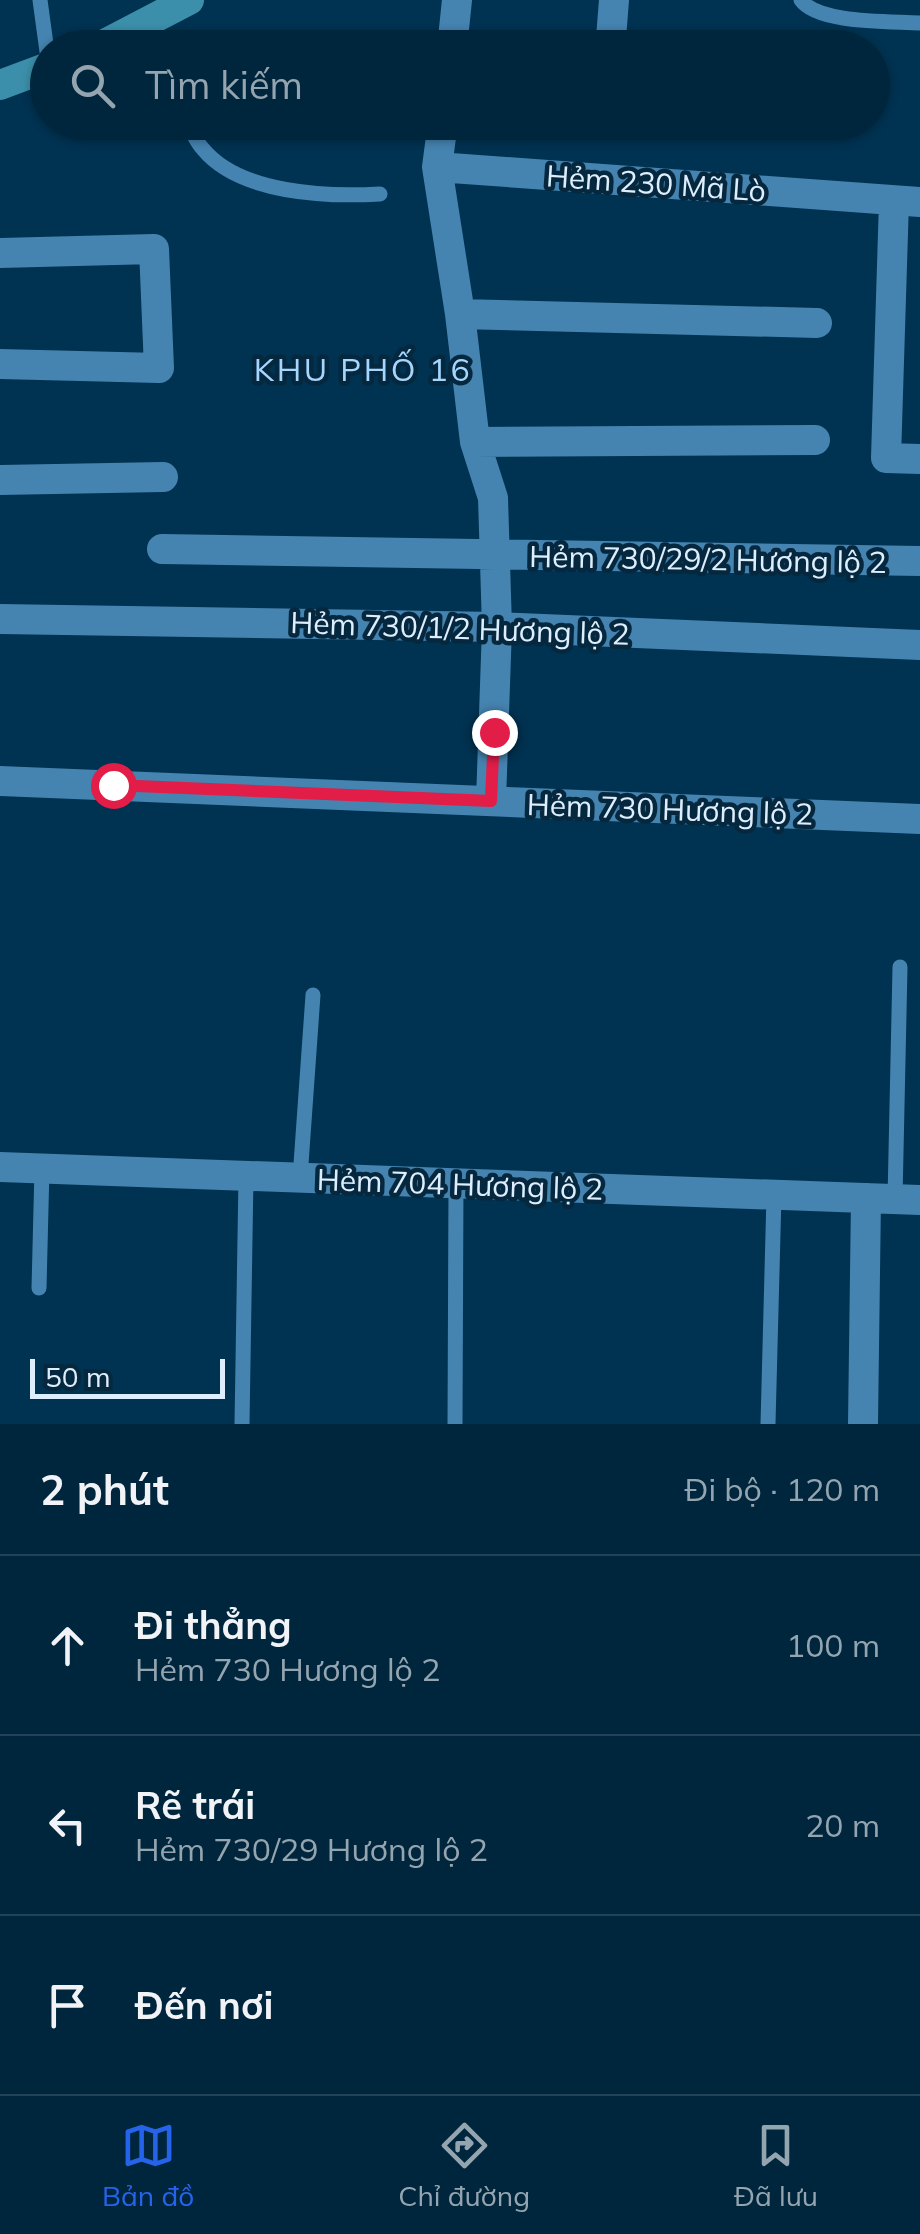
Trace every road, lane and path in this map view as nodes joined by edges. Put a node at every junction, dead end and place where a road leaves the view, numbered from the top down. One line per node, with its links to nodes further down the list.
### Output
1 (40, 0): 7 (lane)
2 (189, 0): 8 (main road)
3 (458, 0): 9 (street)
4 (614, 0): 10 (street)
5 (801, 0): 6 (lane)
6 (920, 23)
7 (44, 30)
8 (144, 30)
9 (454, 30)
10 (612, 30)
11 (30, 74): 12 (main road)
12 (0, 85)
13 (197, 140): 16 (lane)
14 (441, 140): 15 (street)
15 (437, 167): 17 (street, Hẻm 230 Mã Lò); 19 (street)
16 (380, 194)
17 (907, 202): 21 (street)
18 (0, 253): 22 (street)
19 (460, 314): 20 (street); 24 (street)
20 (816, 322)
21 (905, 350): 25 (street)
22 (0, 364)
23 (814, 440): 24 (street)
24 (476, 442): 29 (street)
25 (920, 460)
26 (163, 478): 27 (street)
27 (0, 480)
28 (162, 549): 29 (street, Hẻm 730/29/2 Hương lộ 2)
29 (497, 557): 30 (street, Hẻm 730/29/2 Hương lộ 2); 32 (street)
30 (920, 561)
31 (0, 619): 32 (street, Hẻm 730/1/2 Hương lộ 2)
32 (497, 627): 33 (street, Hẻm 730/1/2 Hương lộ 2); 35 (street)
33 (920, 645)
34 (0, 780): 35 (street, Hẻm 730 Hương lộ 2)
35 (491, 801): 36 (street, Hẻm 730 Hương lộ 2)
36 (920, 819)
37 (900, 967): 45 (lane)
38 (313, 996): 42 (lane)
39 (0, 1166): 40 (street, Hẻm 704 Hương lộ 2)
40 (42, 1168): 41 (street, Hẻm 704 Hương lộ 2); 46 (lane)
41 (246, 1176): 42 (street, Hẻm 704 Hương lộ 2); 47 (lane)
42 (300, 1178): 43 (street, Hẻm 704 Hương lộ 2)
43 (456, 1184): 44 (street, Hẻm 704 Hương lộ 2); 48 (lane)
44 (774, 1195): 45 (street, Hẻm 704 Hương lộ 2); 49 (lane)
45 (894, 1199): 50 (street)
46 (40, 1288)
47 (242, 1424)
48 (455, 1424)
49 (768, 1424)
50 (863, 1424)

